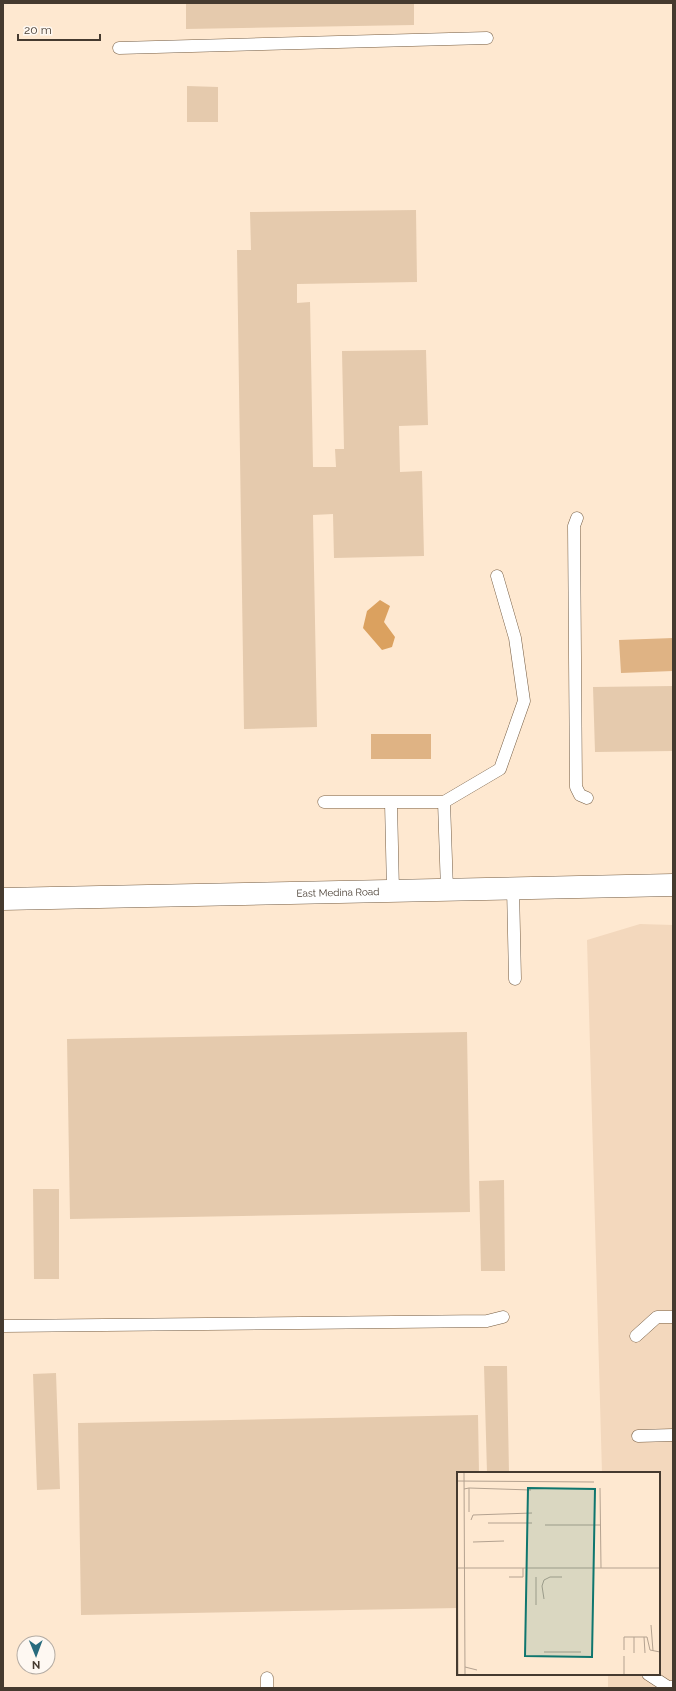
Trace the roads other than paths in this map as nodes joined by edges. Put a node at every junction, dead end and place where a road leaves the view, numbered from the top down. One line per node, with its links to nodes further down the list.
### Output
1 (487, 38): 2 (lane)
2 (119, 48)
3 (577, 518): 5 (lane)
4 (497, 576): 7 (lane)
5 (587, 798)
6 (324, 802): 8 (lane)
7 (444, 802): 8 (lane); 11 (lane)
8 (391, 803): 12 (lane)
9 (673, 885): 10 (street, East Medina Road)
10 (513, 888): 11 (street, East Medina Road); 14 (lane)
11 (447, 890): 12 (street, East Medina Road)
12 (393, 891): 13 (street, East Medina Road)
13 (3, 899)
14 (515, 979)
15 (503, 1317): 17 (lane)
16 (673, 1317): 18 (lane)
17 (3, 1326)
18 (636, 1336)
19 (673, 1435): 20 (lane)
20 (638, 1436)
21 (650, 1675): 22 (lane)
22 (673, 1687)

